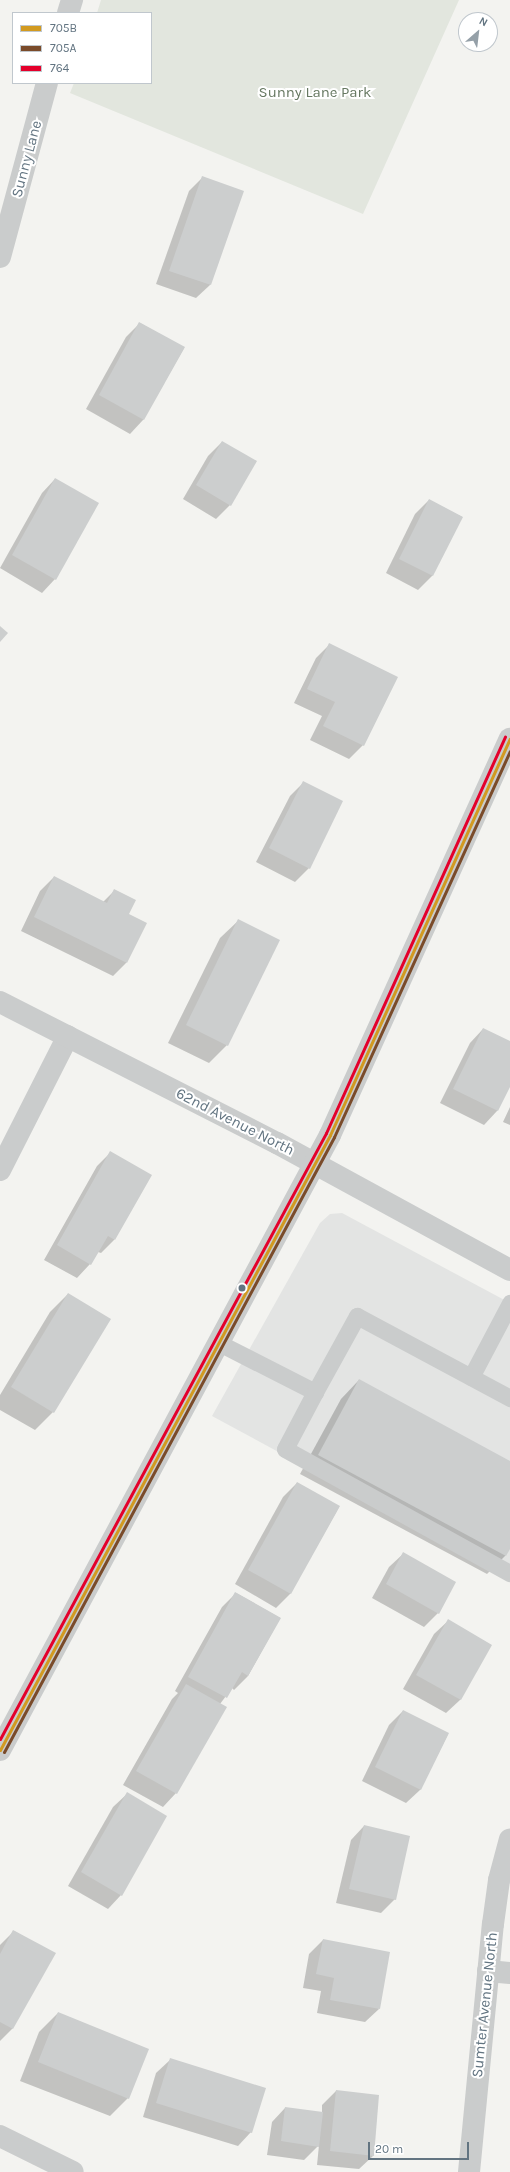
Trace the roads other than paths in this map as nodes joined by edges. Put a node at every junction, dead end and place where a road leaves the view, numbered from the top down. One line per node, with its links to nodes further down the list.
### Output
1 (72, 0): 2 (street)
2 (68, 12)
3 (47, 84): 4 (street, Sunny Lane)
4 (0, 257)
5 (510, 739): 8 (street)
6 (0, 1002): 7 (street, 62nd Avenue North)
7 (68, 1036): 8 (street, 62nd Avenue North); 9 (street)
8 (315, 1163): 10 (street, 62nd Avenue North); 12 (street)
9 (0, 1170)
10 (510, 1270)
11 (510, 1303): 13 (lane)
12 (219, 1343): 14 (lane); 17 (street)
13 (471, 1377): 14 (lane); 15 (lane)
14 (315, 1392): 16 (lane)
15 (510, 1398)
16 (510, 1573)
17 (0, 1750)
18 (510, 1839): 19 (street, Sumter Avenue North)
19 (488, 1971): 20 (street); 23 (street, Sumter Avenue North)
20 (510, 1973)
21 (0, 2136): 22 (street)
22 (73, 2172)
23 (469, 2172)

